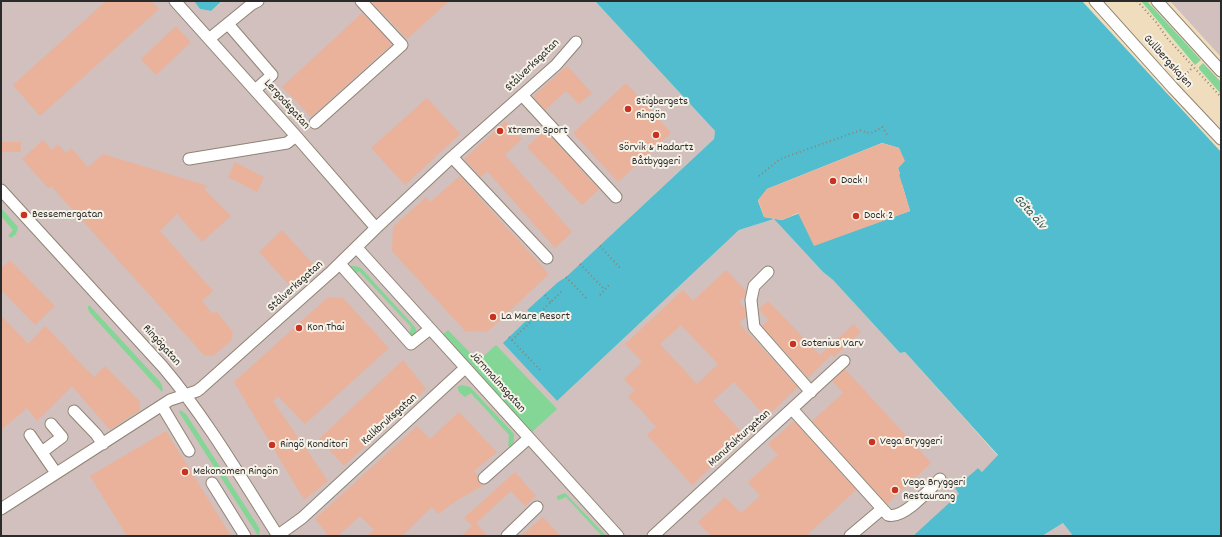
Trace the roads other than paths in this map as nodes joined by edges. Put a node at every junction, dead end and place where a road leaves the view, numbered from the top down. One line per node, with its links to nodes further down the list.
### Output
1 (175, 1): 7 (street, Lergodsgatan)
2 (258, 1): 6 (street)
3 (361, 1): 12 (street)
4 (1095, 1): 14 (street, Gullbergskajen)
5 (1157, 1): 9 (street)
6 (228, 24): 7 (street); 10 (street)
7 (209, 39): 10 (street, Lergodsgatan)
8 (576, 42): 11 (street, Stålverksgatan)
9 (1221, 71)
10 (255, 90): 13 (street, Lergodsgatan)
11 (522, 95): 15 (street, Stålverksgatan); 18 (street)
12 (314, 123)
13 (296, 136): 16 (street); 19 (street, Lergodsgatan)
14 (1221, 139)
15 (452, 157): 19 (street, Stålverksgatan); 21 (street)
16 (189, 159)
17 (1, 190): 28 (street, Ringögatan)
18 (616, 196)
19 (376, 228): 20 (street, Stålverksgatan)
20 (357, 248): 22 (street, Stålverksgatan); 24 (street, Järnmalmsgatan)
21 (547, 258)
22 (340, 264): 24 (street); 28 (street, Stålverksgatan)
23 (768, 272): 27 (street)
24 (430, 329): 26 (street, Järnmalmsgatan)
25 (844, 361): 27 (street, Manufakturgatan)
26 (466, 368): 34 (street, Järnmalmsgatan); 46 (street, Kalkbruksgatan)
27 (811, 392): 30 (street, Manufakturgatan)
28 (186, 395): 29 (street, Stålverksgatan); 46 (street, Ringögatan)
29 (162, 406): 35 (street, Stålverksgatan); 36 (street)
30 (792, 409): 44 (street); 49 (street, Manufakturgatan)
31 (74, 411): 35 (street)
32 (51, 424): 37 (street)
33 (30, 435): 37 (street)
34 (529, 438): 39 (street); 48 (street, Järnmalmsgatan)
35 (103, 444): 38 (street, Stålverksgatan)
36 (189, 450)
37 (42, 452): 38 (street)
38 (56, 473): 43 (street, Stålverksgatan)
39 (484, 478)
40 (940, 479): 44 (street)
41 (212, 483): 45 (street)
42 (538, 507): 47 (street)
43 (1, 509)
44 (882, 509): 50 (street)
45 (244, 536)
46 (278, 536)
47 (507, 536)
48 (618, 536)
49 (653, 536)
50 (850, 536)

